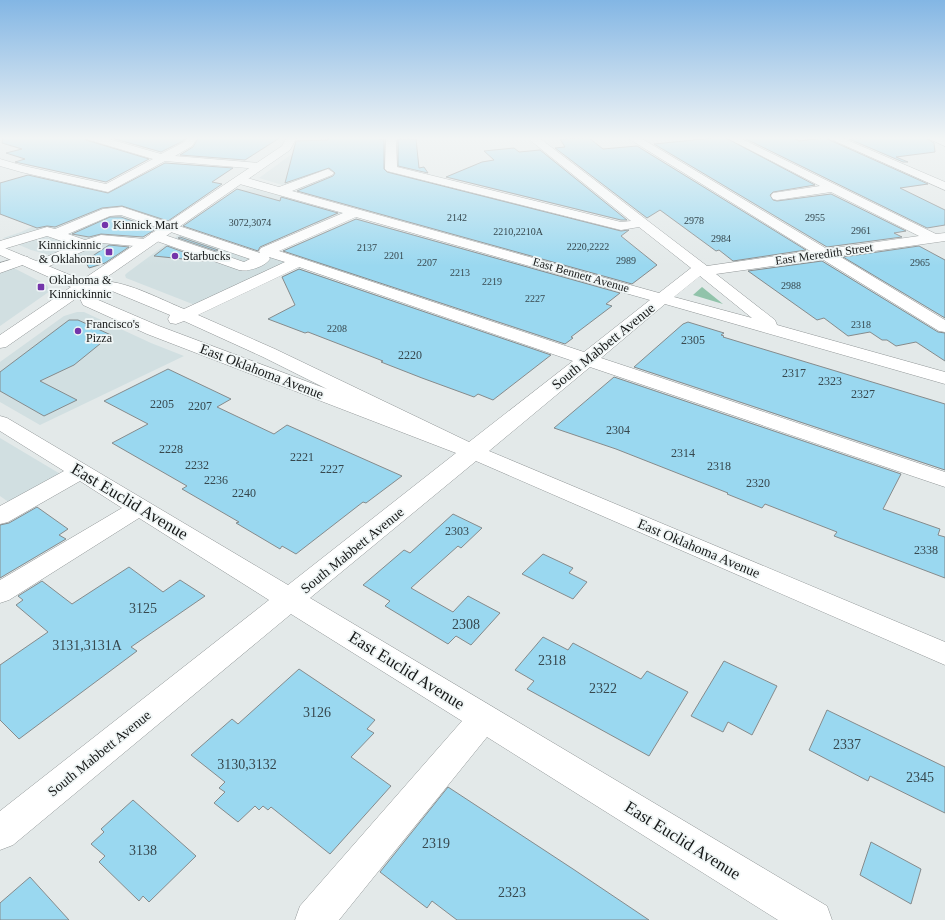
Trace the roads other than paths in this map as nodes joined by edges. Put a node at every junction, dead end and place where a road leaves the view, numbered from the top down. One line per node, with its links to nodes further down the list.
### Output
1 (71, 180): 2 (street)
2 (123, 180)
3 (240, 180): 12 (street, East Bennett Avenue); 17 (street)
4 (310, 180): 12 (street)
5 (432, 180): 16 (street)
6 (586, 180): 16 (street)
7 (702, 180): 25 (street)
8 (817, 180): 11 (street)
9 (931, 180): 10 (street)
10 (945, 186)
11 (833, 188): 13 (street); 21 (street)
12 (280, 191): 14 (street, East Bennett Avenue)
13 (777, 196)
14 (356, 212): 27 (street); 32 (street, East Bennett Avenue)
15 (140, 217): 17 (street); 18 (street); 19 (street)
16 (642, 223): 30 (street)
17 (169, 227): 20 (street); 20 (street)
18 (56, 234): 22 (street); 23 (street)
19 (102, 239): 20 (street); 22 (street)
20 (150, 240): 31 (street)
21 (941, 240): 25 (street, East Meredith Street)
22 (85, 245): 28 (street)
23 (0, 246)
24 (0, 250): 26 (street, East Oklahoma Avenue)
25 (824, 254): 30 (street, East Meredith Street); 34 (street)
26 (23, 260): 28 (street, East Oklahoma Avenue); 29 (street)
27 (298, 262): 33 (street); 38 (street)
28 (38, 266): 31 (street, East Oklahoma Avenue)
29 (0, 268)
30 (704, 270): 32 (street, South Mabbett Avenue); 36 (street)
31 (82, 286): 33 (street, East Oklahoma Avenue); 35 (street, East Oklahoma Avenue); 37 (street)
32 (661, 298): 36 (street, East Bennett Avenue); 38 (street, South Mabbett Avenue)
33 (184, 315): 35 (street); 41 (street, East Oklahoma Avenue)
34 (945, 327)
35 (153, 330): 41 (street, East Oklahoma Avenue)
36 (776, 330): 39 (street, East Bennett Avenue)
37 (0, 343)
38 (587, 359): 41 (street, South Mabbett Avenue); 43 (street)
39 (945, 378)
40 (0, 422): 42 (street, East Euclid Avenue)
41 (463, 447): 47 (street, South Mabbett Avenue); 48 (street, East Oklahoma Avenue)
42 (81, 471): 44 (street, East Euclid Avenue); 45 (street)
43 (945, 480)
44 (140, 507): 46 (street); 47 (street, East Euclid Avenue)
45 (0, 516)
46 (0, 592)
47 (291, 599): 49 (street, East Euclid Avenue); 50 (street, South Mabbett Avenue)
48 (945, 654)
49 (484, 718): 51 (street); 52 (street, East Euclid Avenue)
50 (0, 833)
51 (314, 920)
52 (813, 920)

